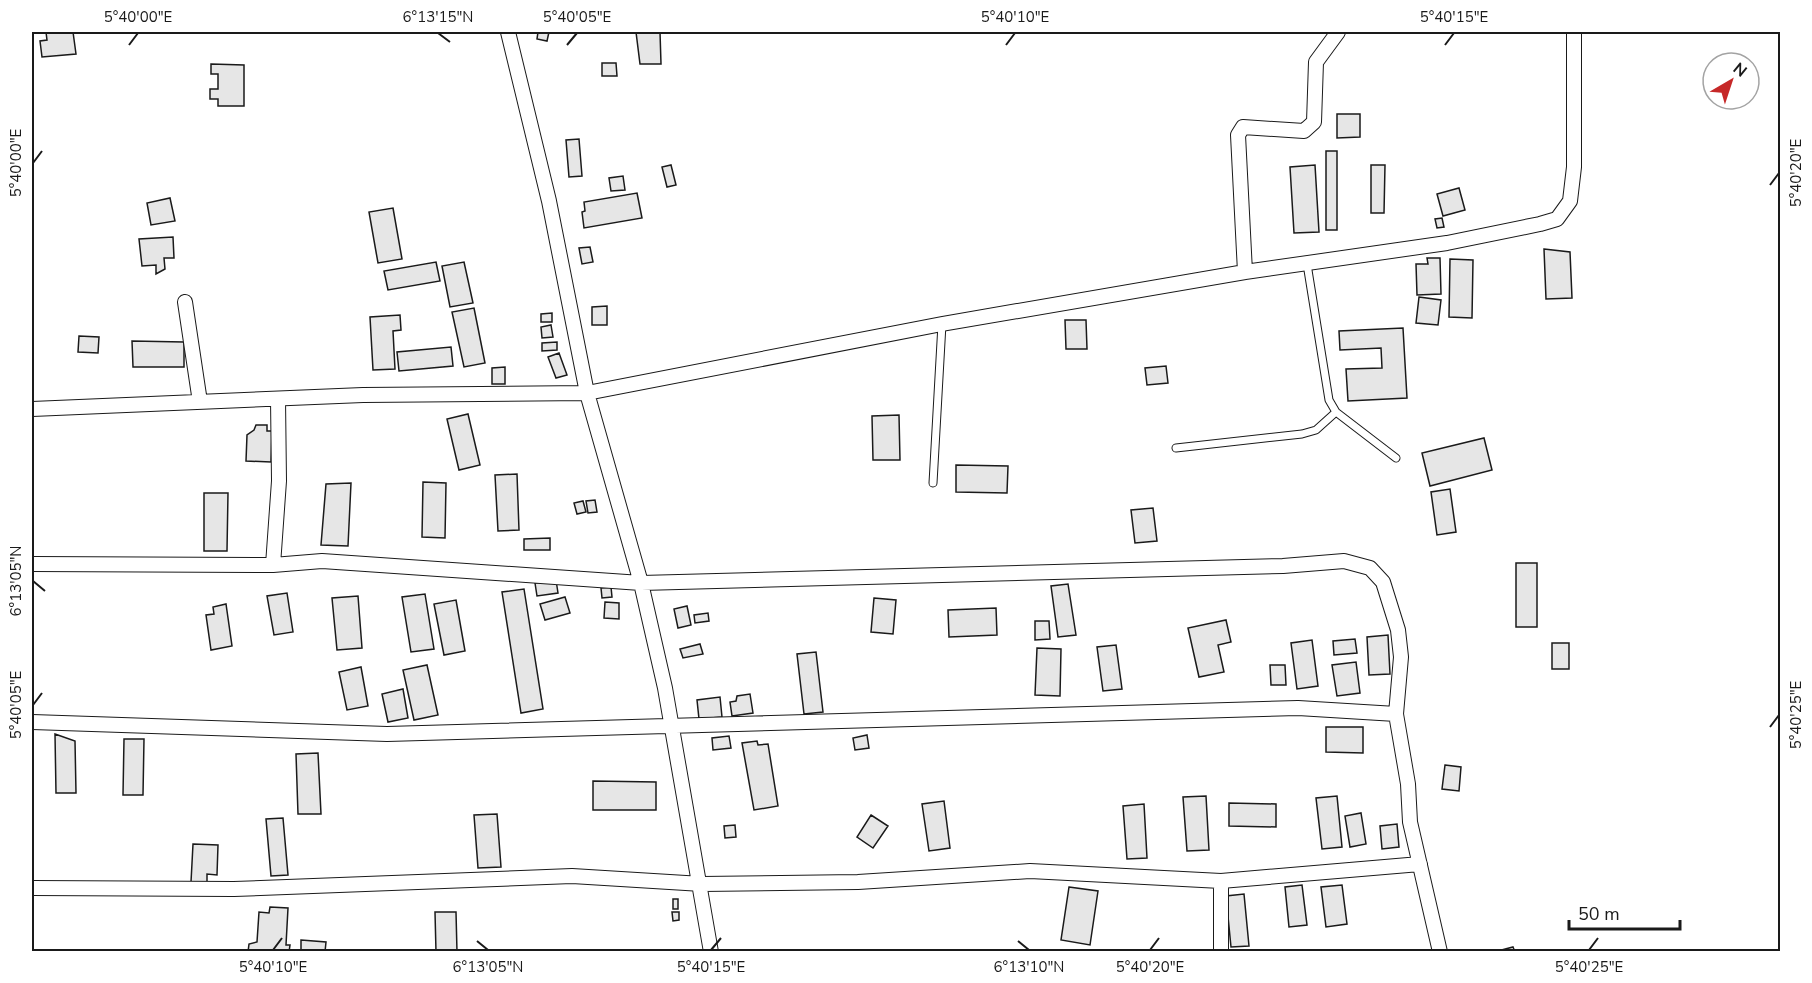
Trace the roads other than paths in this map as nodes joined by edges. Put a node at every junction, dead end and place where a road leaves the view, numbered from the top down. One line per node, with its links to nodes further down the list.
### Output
1 (507, 32): 8 (street)
2 (1338, 32): 5 (street)
3 (1574, 32): 4 (street)
4 (1307, 264): 5 (street); 12 (lane)
5 (1245, 272): 7 (street)
6 (185, 302): 10 (street)
7 (942, 324): 8 (street); 15 (lane)
8 (587, 393): 9 (street); 18 (street)
9 (278, 399): 10 (street); 17 (street)
10 (200, 402): 11 (street)
11 (32, 409)
12 (1336, 412): 13 (lane); 14 (lane)
13 (1176, 448)
14 (1396, 458)
15 (933, 483)
16 (32, 564): 17 (street)
17 (273, 565): 18 (street)
18 (641, 583): 19 (street); 21 (street)
19 (1396, 714): 21 (street); 22 (street)
20 (32, 722): 21 (street)
21 (672, 727): 24 (street)
22 (1420, 864): 23 (street); 28 (street)
23 (1221, 881): 24 (street); 27 (street)
24 (702, 884): 25 (street); 26 (street)
25 (32, 888)
26 (711, 951)
27 (1221, 951)
28 (1440, 951)

